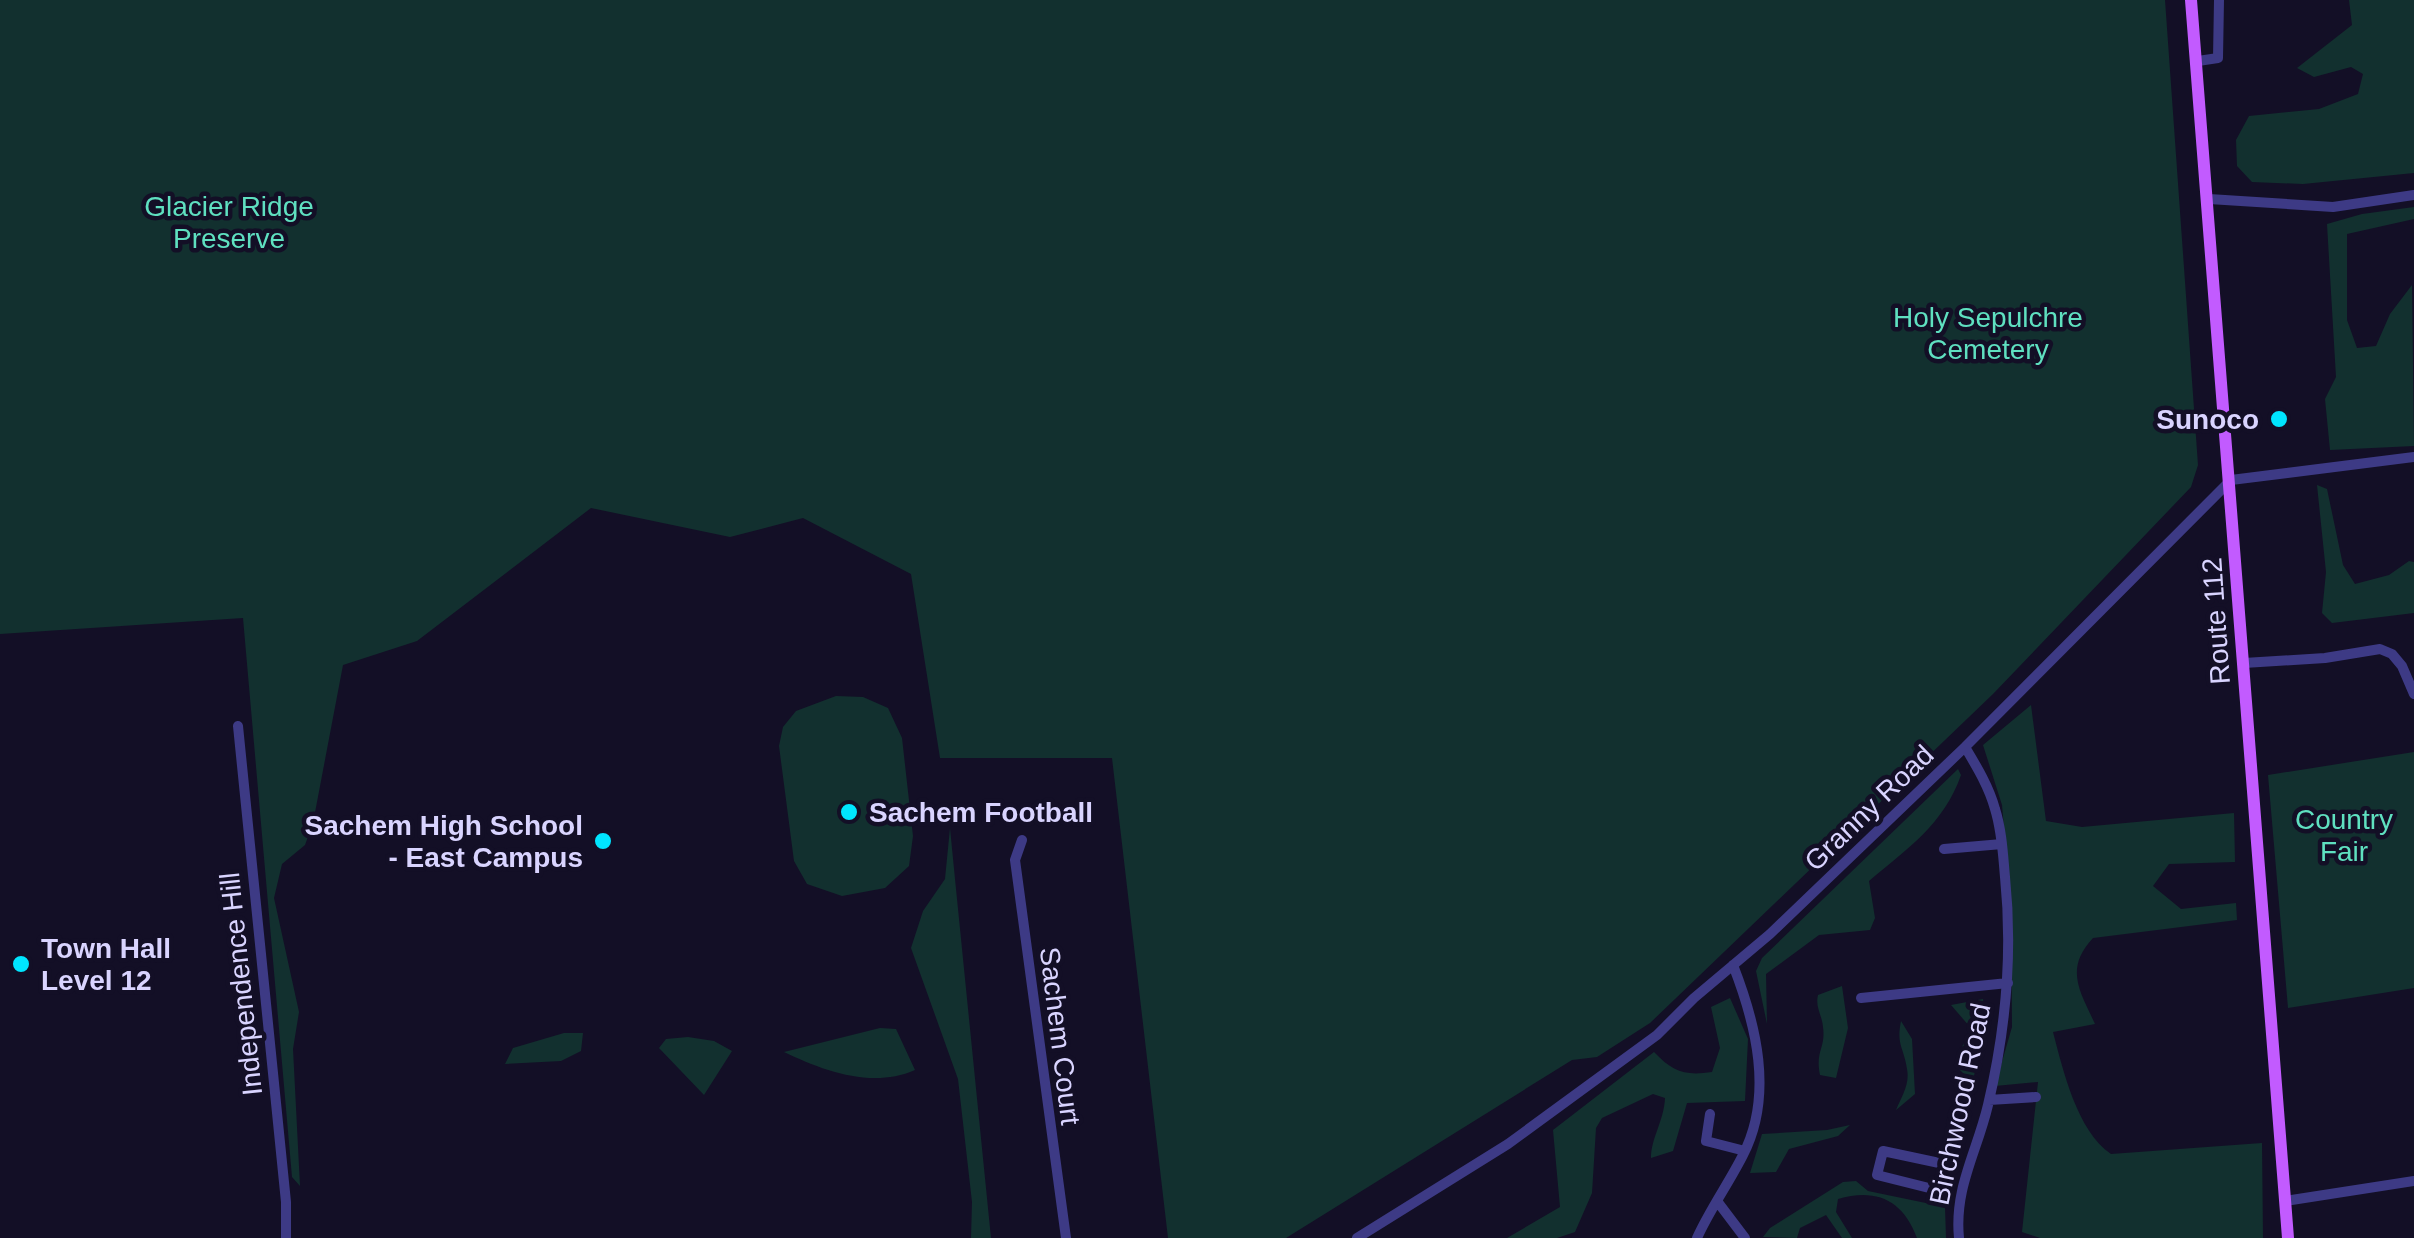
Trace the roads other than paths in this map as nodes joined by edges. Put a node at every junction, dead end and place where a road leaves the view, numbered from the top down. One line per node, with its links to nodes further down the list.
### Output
1 (2191, 0): 3 (main road, Route 112)
2 (2220, 0): 3 (street)
3 (2198, 60): 5 (main road, Route 112)
4 (2414, 195): 5 (street)
5 (2208, 199): 7 (main road, Route 112)
6 (2414, 457): 7 (street)
7 (2231, 480): 8 (main road, Route 112); 11 (street, Granny Road)
8 (2244, 664): 9 (street); 26 (main road, Route 112)
9 (2414, 694)
10 (238, 726): 27 (street, Independence Hill)
11 (1966, 747): 13 (street, Birchwood Road); 15 (street, Granny Road)
12 (1022, 840): 28 (street, Sachem Court)
13 (2002, 844): 14 (street); 16 (street, Birchwood Road)
14 (1944, 849)
15 (1733, 965): 21 (street); 29 (street, Granny Road)
16 (2008, 982): 17 (street); 19 (street, Birchwood Road)
17 (1860, 998)
18 (2036, 1097): 19 (street)
19 (1989, 1100): 24 (street, Birchwood Road)
20 (1710, 1114): 21 (street)
21 (1746, 1151): 25 (street)
22 (2414, 1181): 26 (street)
23 (1942, 1191): 23 (street); 24 (street)
24 (1959, 1197): 32 (street, Birchwood Road)
25 (1717, 1200): 30 (street); 31 (street)
26 (2285, 1201): 33 (main road, Route 112)
27 (286, 1238)
28 (1066, 1238)
29 (1356, 1238)
30 (1698, 1238)
31 (1745, 1238)
32 (1959, 1238)
33 (2288, 1238)

